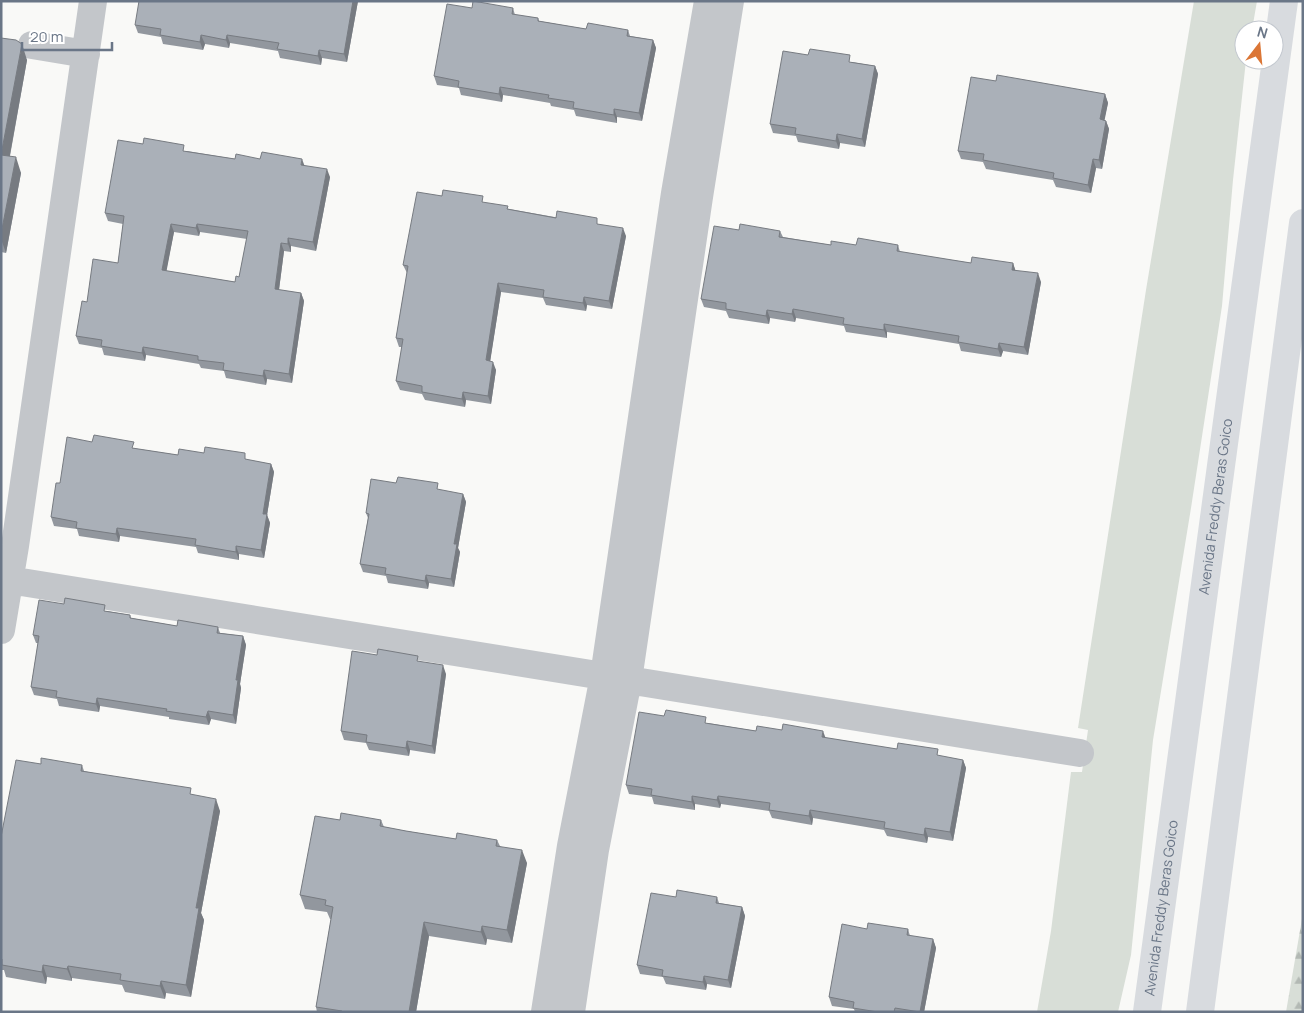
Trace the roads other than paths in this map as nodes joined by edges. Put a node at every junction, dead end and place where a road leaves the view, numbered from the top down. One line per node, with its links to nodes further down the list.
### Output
1 (93, 1): 5 (street)
2 (1284, 1): 12 (main road, Avenida Freddy Beras Goico)
3 (719, 7): 9 (street)
4 (32, 45): 5 (street)
5 (86, 54): 7 (street)
6 (1303, 223): 17 (main road)
7 (9, 580): 8 (street); 9 (street)
8 (1, 630)
9 (616, 678): 10 (street); 11 (street)
10 (1080, 753)
11 (583, 848): 13 (street); 14 (street)
12 (1152, 980): 15 (main road); 16 (main road, Avenida Freddy Beras Goico)
13 (545, 1012)
14 (571, 1012)
15 (1139, 1012)
16 (1147, 1012)
17 (1200, 1012)

